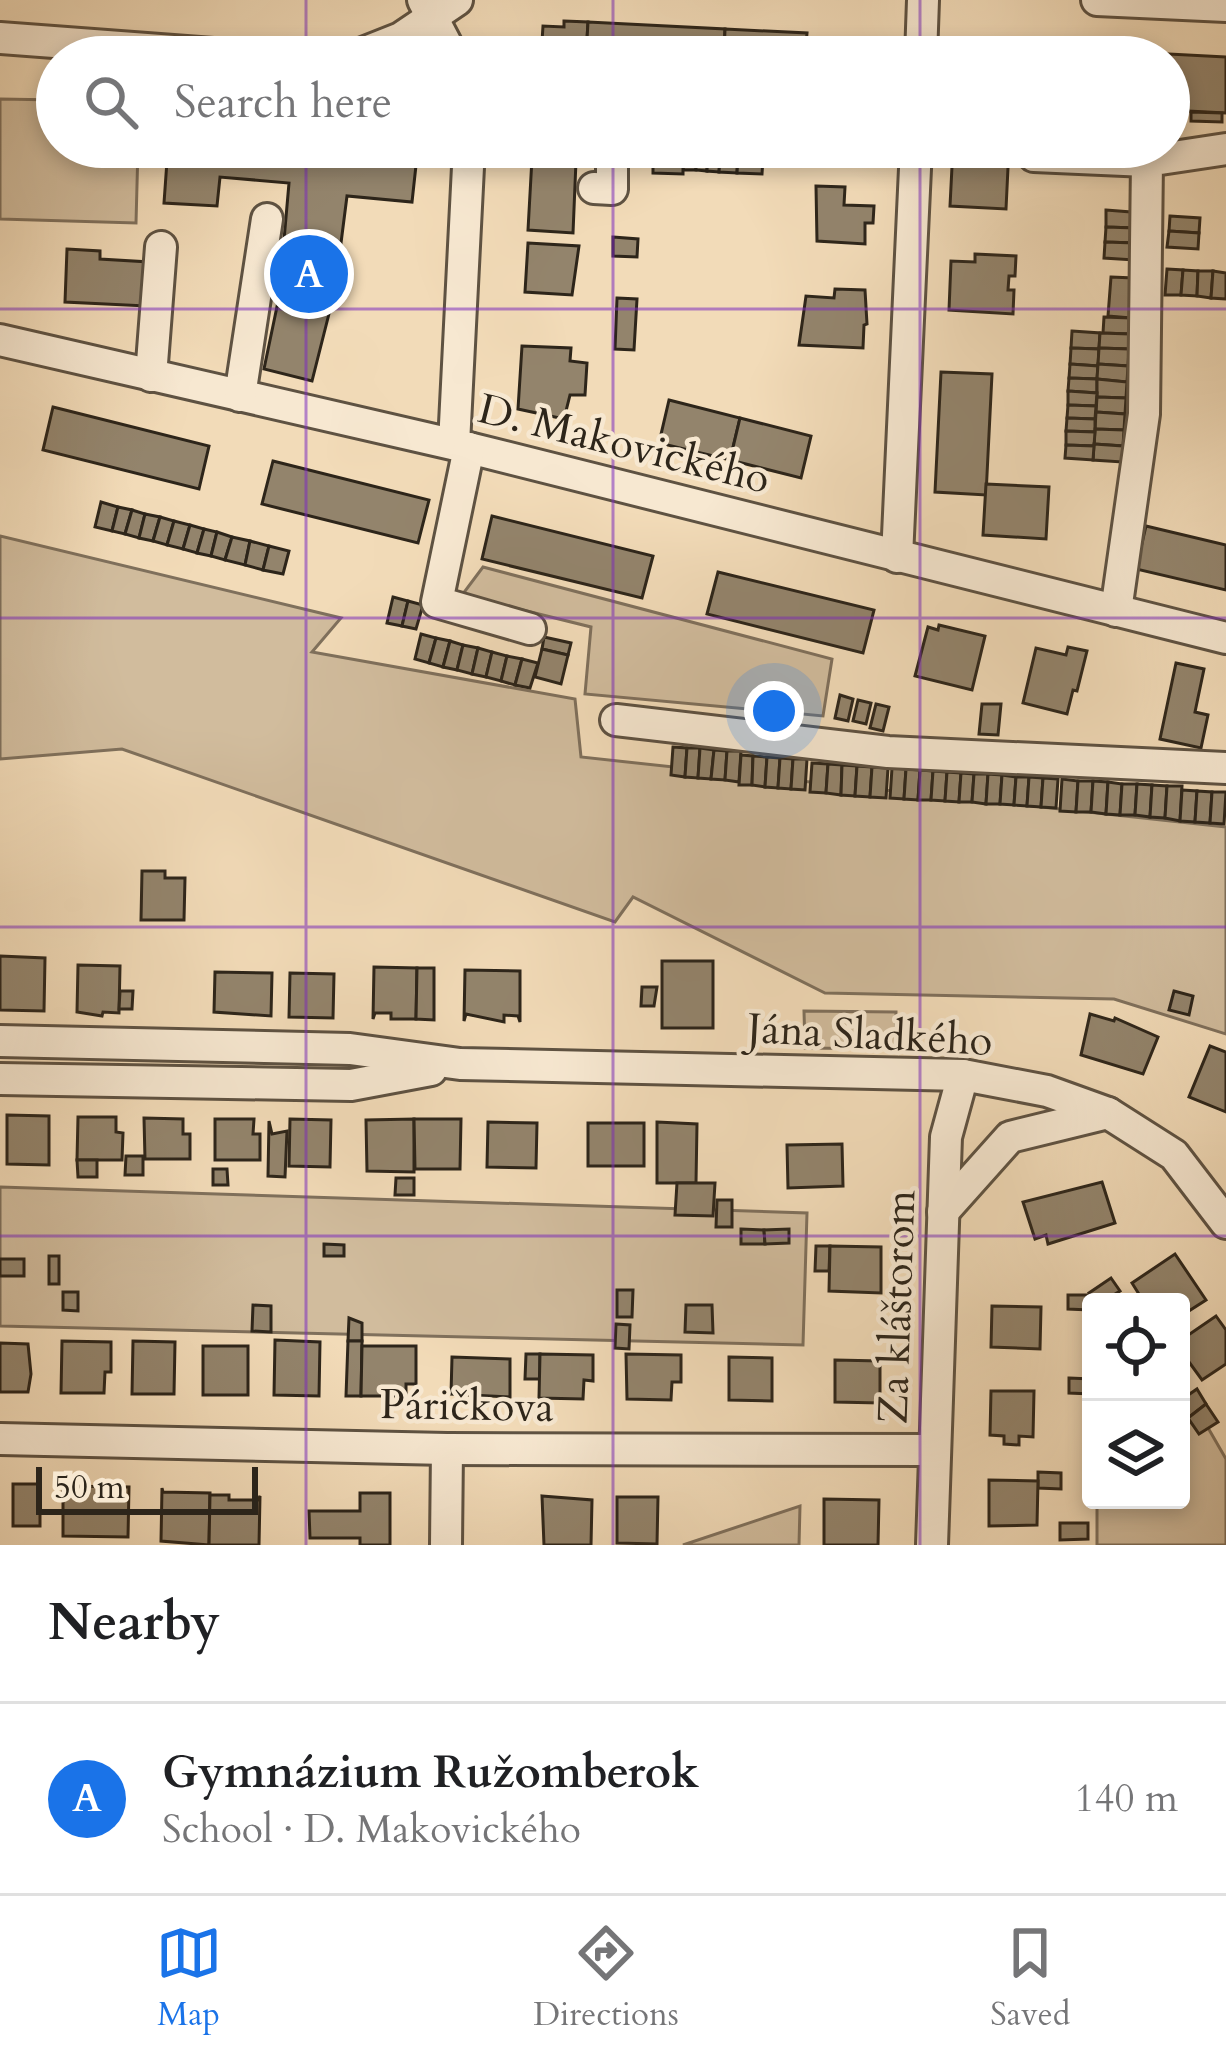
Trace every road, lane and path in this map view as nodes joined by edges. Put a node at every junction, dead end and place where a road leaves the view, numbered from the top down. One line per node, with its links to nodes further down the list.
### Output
1 (923, 0): 7 (street)
2 (1096, 0): 4 (street)
3 (438, 5): 5 (street); 6 (street)
4 (1226, 6)
5 (402, 36)
6 (447, 36)
7 (921, 36)
8 (0, 38): 9 (street)
9 (36, 41)
10 (1226, 149): 11 (street)
11 (1190, 154)
12 (469, 168): 22 (street)
13 (612, 168): 16 (street)
14 (915, 168): 23 (street)
15 (1147, 168): 24 (street)
16 (594, 188)
17 (267, 219): 21 (street)
18 (160, 247): 20 (street)
19 (0, 340): 20 (street, D. Makovického)
20 (152, 376): 21 (street, D. Makovického)
21 (240, 395): 22 (street, D. Makovického)
22 (462, 446): 23 (street, D. Makovického); 25 (street)
23 (897, 556): 24 (street, D. Makovického)
24 (1116, 611): 26 (street, D. Makovického)
25 (530, 628)
26 (1226, 638)
27 (616, 720): 28 (street)
28 (1226, 767)
29 (0, 1041): 30 (street, Jána Sladkého)
30 (460, 1064): 31 (street, Jána Sladkého); 32 (street, Jána Sladkého)
31 (962, 1075): 33 (street, Jána Sladkého); 34 (street, Za kláštorom)
32 (0, 1079)
33 (1108, 1113): 34 (street); 35 (street, Jána Sladkého)
34 (943, 1212): 38 (street, Za kláštorom)
35 (1226, 1223)
36 (0, 1439): 37 (street, Páričkova)
37 (447, 1449): 38 (street, Páričkova); 39 (street)
38 (933, 1450): 40 (street, Za kláštorom)
39 (446, 1545)
40 (932, 1545)

